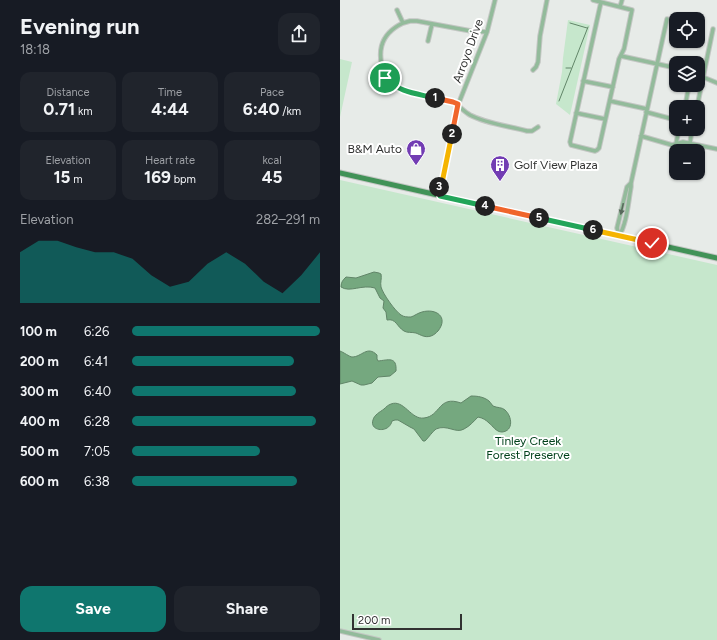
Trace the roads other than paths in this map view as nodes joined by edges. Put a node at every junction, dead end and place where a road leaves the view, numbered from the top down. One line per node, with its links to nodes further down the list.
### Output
1 (495, 0): 12 (street, Arroyo Drive)
2 (547, 0): 18 (street)
3 (593, 0): 5 (street)
4 (622, 0): 6 (street)
5 (601, 2): 6 (street); 22 (street)
6 (620, 7): 14 (street)
7 (397, 10): 9 (street)
8 (667, 19): 15 (street)
9 (403, 23): 10 (street); 19 (street)
10 (432, 24): 12 (street); 13 (street)
11 (713, 29): 17 (street)
12 (487, 32): 26 (street, Arroyo Drive)
13 (428, 41)
14 (621, 56): 15 (street); 24 (street)
15 (657, 64): 16 (street); 27 (street)
16 (669, 67)
17 (705, 67)
18 (533, 70)
19 (385, 78): 21 (street); 26 (street)
20 (705, 78): 23 (street)
21 (380, 81)
22 (583, 81): 24 (street); 28 (street)
23 (717, 83)
24 (613, 87): 25 (street)
25 (610, 101): 27 (street); 30 (street)
26 (458, 104): 31 (street); 40 (street, Arroyo Drive)
27 (647, 111): 29 (street); 32 (street)
28 (576, 113): 30 (street); 30 (street)
29 (669, 118)
30 (605, 119)
31 (538, 127)
32 (641, 136): 36 (street); 41 (street)
33 (678, 136): 37 (street)
34 (691, 136): 35 (street)
35 (690, 143): 37 (street); 38 (street)
36 (672, 144)
37 (676, 144)
38 (717, 149)
39 (340, 173): 40 (main road)
40 (440, 196): 41 (main road)
41 (619, 236): 42 (main road)
42 (717, 258)
43 (340, 631): 44 (street)
44 (379, 640)

